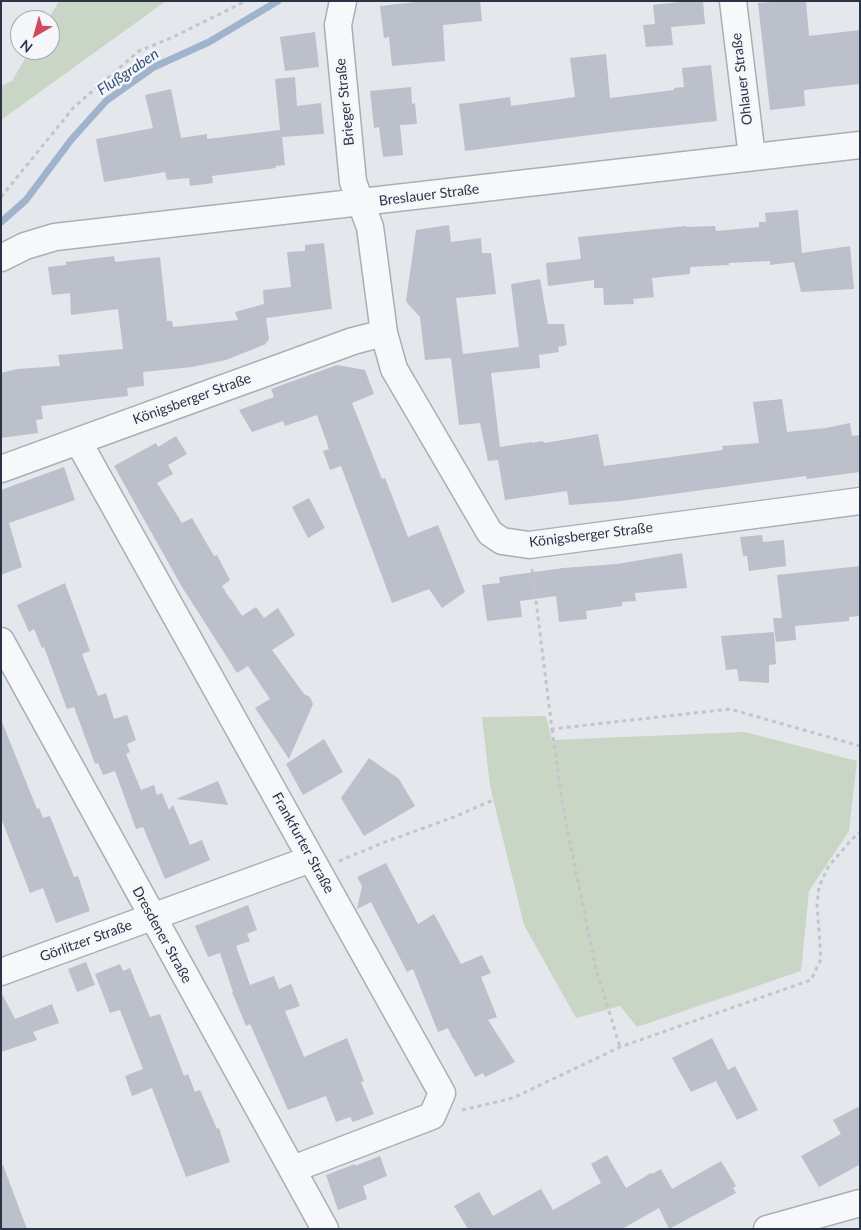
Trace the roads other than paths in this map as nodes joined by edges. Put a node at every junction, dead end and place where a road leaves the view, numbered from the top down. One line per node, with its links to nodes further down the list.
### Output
1 (343, 1): 5 (street, Brieger Straße)
2 (733, 1): 4 (street, Ohlauer Straße)
3 (860, 146): 4 (street, Breslauer Straße)
4 (752, 157): 5 (street, Breslauer Straße)
5 (360, 203): 6 (street, Breslauer Straße); 7 (street, Königsberger Straße)
6 (1, 258)
7 (384, 333): 8 (street, Königsberger Straße); 10 (street, Königsberger Straße)
8 (78, 441): 9 (street, Königsberger Straße); 12 (street, Frankfurter Straße)
9 (1, 469)
10 (860, 501)
11 (1, 641): 13 (street, Dresdener Straße)
12 (315, 866): 13 (street, Görlitzer Straße); 15 (street, Frankfurter Straße)
13 (152, 917): 14 (street, Görlitzer Straße); 15 (street, Dresdener Straße)
14 (1, 972)
15 (293, 1169): 17 (street, Dresdener Straße)
16 (860, 1203): 18 (street)
17 (325, 1229)
18 (767, 1229)

